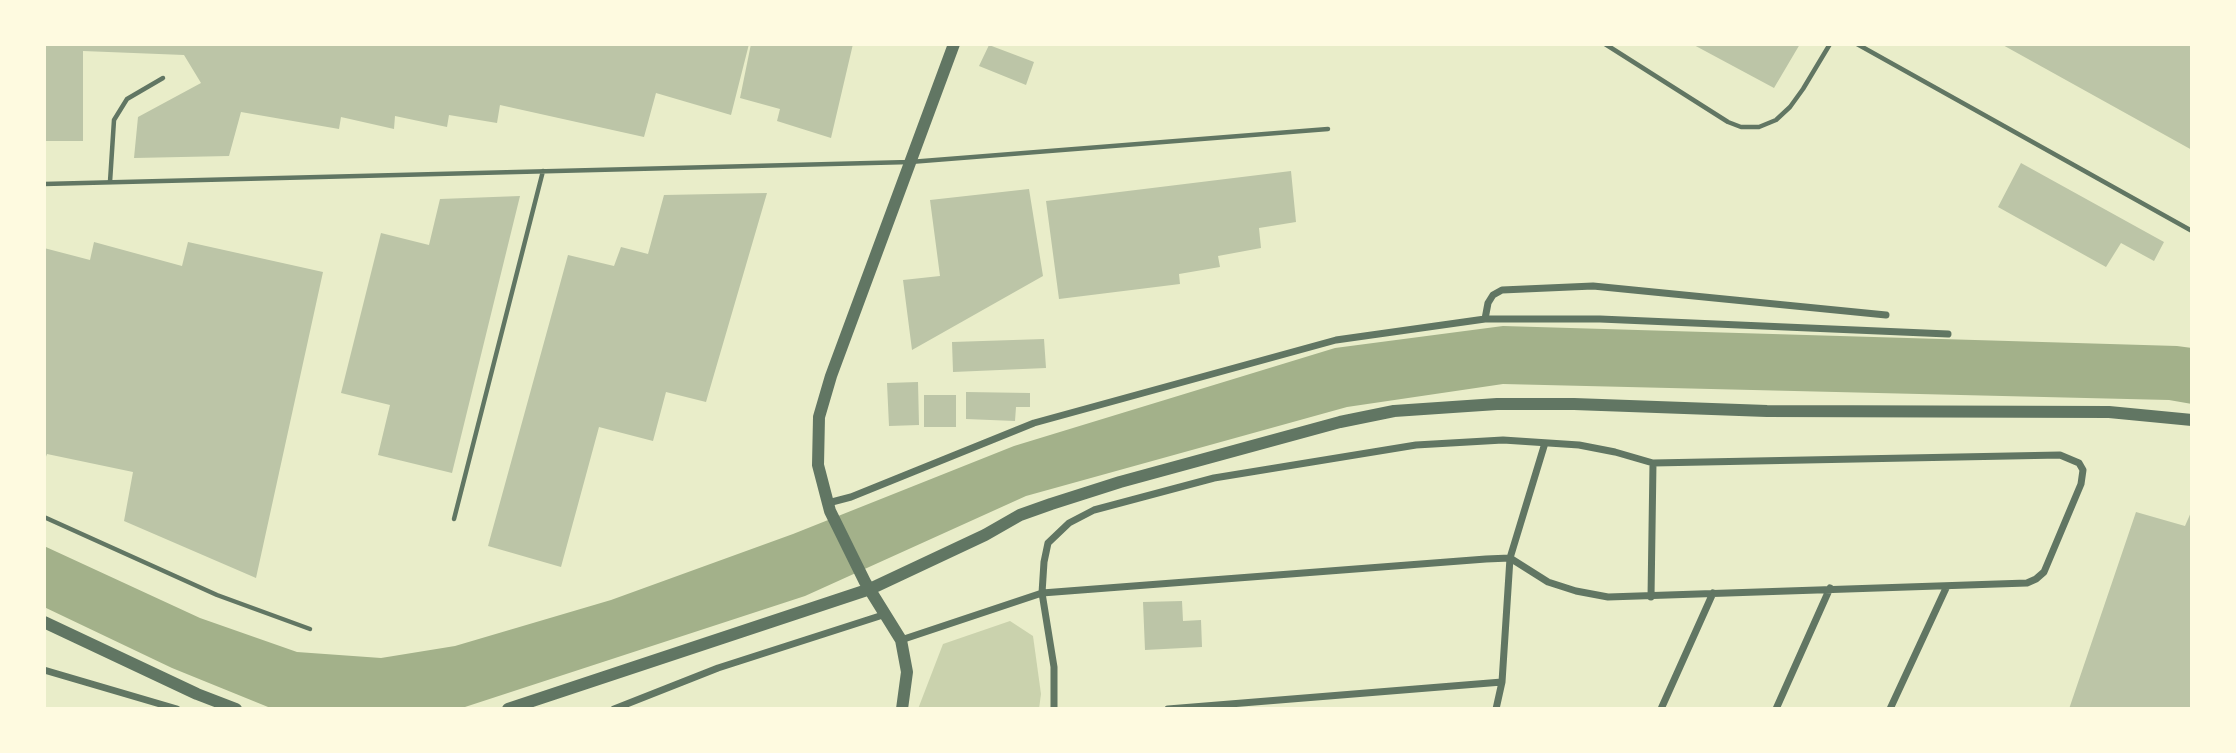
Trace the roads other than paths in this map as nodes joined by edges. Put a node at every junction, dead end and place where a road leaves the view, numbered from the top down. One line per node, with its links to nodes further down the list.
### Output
1 (954, 44): 7 (street)
2 (1605, 44): 3 (lane)
3 (1830, 44)
4 (1857, 44): 11 (lane)
5 (163, 78): 9 (lane)
6 (1328, 129): 7 (lane)
7 (910, 162): 8 (lane); 18 (street)
8 (544, 171): 9 (lane); 20 (lane)
9 (110, 182): 10 (lane)
10 (44, 184)
11 (2192, 231)
12 (1886, 315): 13 (street)
13 (1485, 319): 14 (street); 18 (street)
14 (1948, 334)
15 (2192, 419): 22 (street)
16 (1545, 443): 17 (street); 21 (street); 25 (street)
17 (1653, 463): 23 (street); 27 (street)
18 (829, 507): 22 (street)
19 (44, 517): 30 (lane)
20 (454, 519)
21 (1510, 558): 25 (street); 27 (street); 33 (street)
22 (868, 585): 28 (street); 36 (street)
23 (1947, 586): 24 (street); 44 (street)
24 (1830, 588): 26 (street); 43 (street)
25 (1042, 593): 31 (street); 39 (street)
26 (1713, 593): 27 (street); 42 (street)
27 (1651, 597)
28 (886, 614): 31 (street); 37 (street)
29 (44, 622): 35 (street)
30 (310, 629)
31 (901, 640): 38 (street)
32 (44, 670): 34 (street)
33 (1502, 682): 40 (street); 41 (street)
34 (177, 709)
35 (236, 709)
36 (508, 709)
37 (614, 709)
38 (902, 709)
39 (1054, 709)
40 (1168, 709)
41 (1496, 709)
42 (1661, 709)
43 (1776, 709)
44 (1890, 709)

